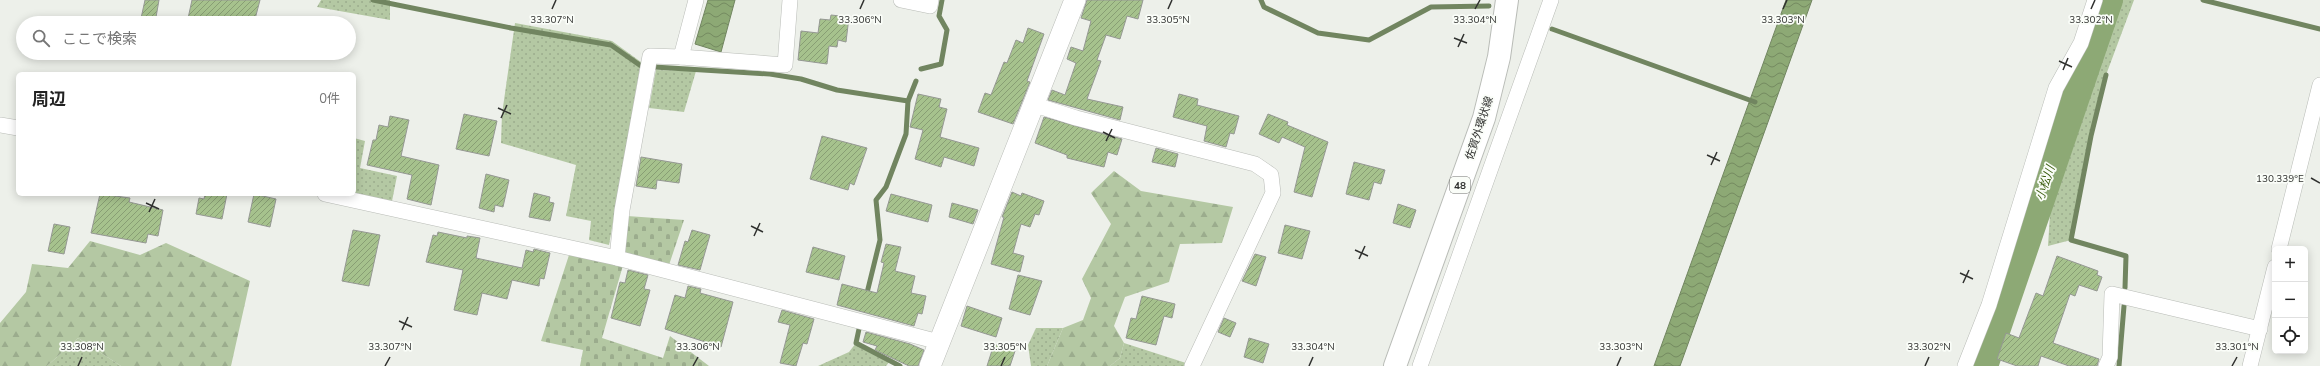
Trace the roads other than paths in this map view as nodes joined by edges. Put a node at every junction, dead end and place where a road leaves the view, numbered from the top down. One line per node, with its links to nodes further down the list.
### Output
1 (696, 0): 9 (street)
2 (790, 0): 9 (street)
3 (901, 0): 4 (street)
4 (931, 0)
5 (1075, 0): 11 (street)
6 (1507, 0): 22 (main road, 佐賀外環状線 / 48)
7 (1551, 0): 23 (street)
8 (2095, 0): 24 (street)
9 (681, 57): 16 (street)
10 (2320, 85): 15 (street)
11 (1032, 104): 19 (street); 21 (street)
12 (0, 125): 13 (street)
13 (16, 128)
14 (335, 196): 16 (street)
15 (2280, 246)
16 (617, 258): 19 (street)
17 (2272, 279): 18 (street)
18 (2260, 329): 25 (street); 26 (street)
19 (939, 342): 20 (street)
20 (930, 366)
21 (1192, 366)
22 (1395, 366)
23 (1420, 366)
24 (1966, 366)
25 (2106, 366)
26 (2250, 366)

